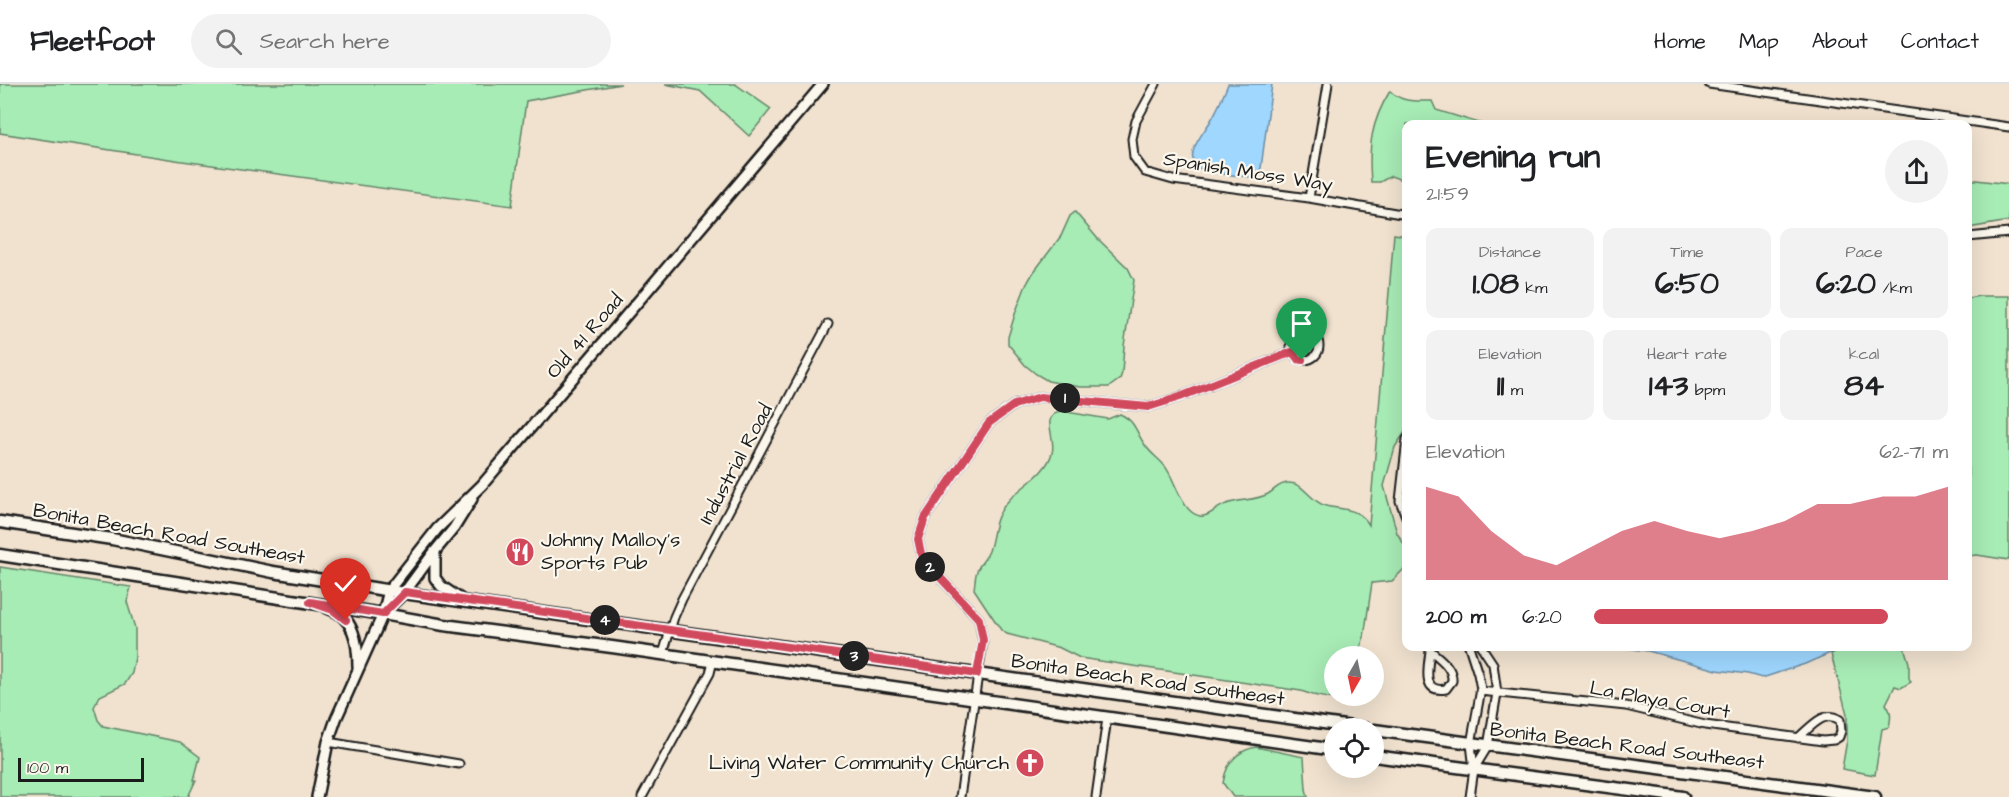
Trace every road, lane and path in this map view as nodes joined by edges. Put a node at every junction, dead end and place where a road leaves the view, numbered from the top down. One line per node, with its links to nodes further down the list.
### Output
1 (822, 84): 15 (street, Old 41 Road)
2 (1156, 84): 8 (street, Spanish Moss Way)
3 (1329, 84): 8 (street)
4 (1709, 84): 5 (street)
5 (1960, 120)
6 (1972, 122): 7 (street)
7 (2009, 127)
8 (1309, 198): 9 (street, Spanish Moss Way)
9 (1402, 214)
10 (2009, 233): 11 (street)
11 (1972, 237)
12 (828, 324): 25 (street, Industrial Road)
13 (1292, 352): 13 (street); 33 (street)
14 (1402, 483): 16 (street)
15 (482, 485): 18 (street, Old 41 Road); 20 (street, Old 41 Road)
16 (1402, 506)
17 (0, 522): 20 (main road, Bonita Beach Road Southeast)
18 (435, 551): 21 (street, Old 41 Road); 22 (street)
19 (0, 555): 23 (main road)
20 (389, 590): 21 (main road, Bonita Beach Road Southeast); 24 (street, Old 41 Road)
21 (405, 592): 22 (main road, Bonita Beach Road Southeast); 24 (street, Old 41 Road)
22 (462, 600): 25 (main road, Bonita Beach Road Southeast)
23 (310, 602): 24 (main road); 32 (street)
24 (383, 614): 30 (main road); 32 (street, Old 41 Road)
25 (670, 630): 30 (street, Industrial Road); 33 (main road, Bonita Beach Road Southeast)
26 (1431, 651): 27 (street)
27 (1434, 651)
28 (1471, 651): 34 (street)
29 (1484, 651): 35 (street)
30 (663, 654): 31 (main road)
31 (713, 662): 36 (main road); 50 (street)
32 (358, 670): 41 (street, Old 41 Road)
33 (977, 674): 36 (street); 38 (main road, Bonita Beach Road Southeast)
34 (1480, 691): 35 (street, La Playa Court); 42 (street)
35 (1497, 693): 40 (street, La Playa Court); 43 (street)
36 (974, 699): 37 (main road); 51 (street)
37 (1107, 718): 44 (main road); 52 (street)
38 (1324, 723)
39 (1384, 731): 42 (main road, Bonita Beach Road Southeast)
40 (1798, 738): 40 (street, La Playa Court)
41 (328, 742): 46 (street); 49 (street, Old 41 Road)
42 (1471, 744): 43 (main road, Bonita Beach Road Southeast); 47 (street)
43 (1488, 746): 47 (street); 48 (main road, Bonita Beach Road Southeast)
44 (1324, 748)
45 (1384, 757): 47 (main road)
46 (459, 764)
47 (1474, 769): 53 (street); 54 (main road)
48 (1848, 795): 55 (main road, Bonita Beach Road Southeast)
49 (317, 797)
50 (642, 797)
51 (960, 797)
52 (1096, 797)
53 (1470, 797)
54 (1683, 797)
55 (1875, 797)

